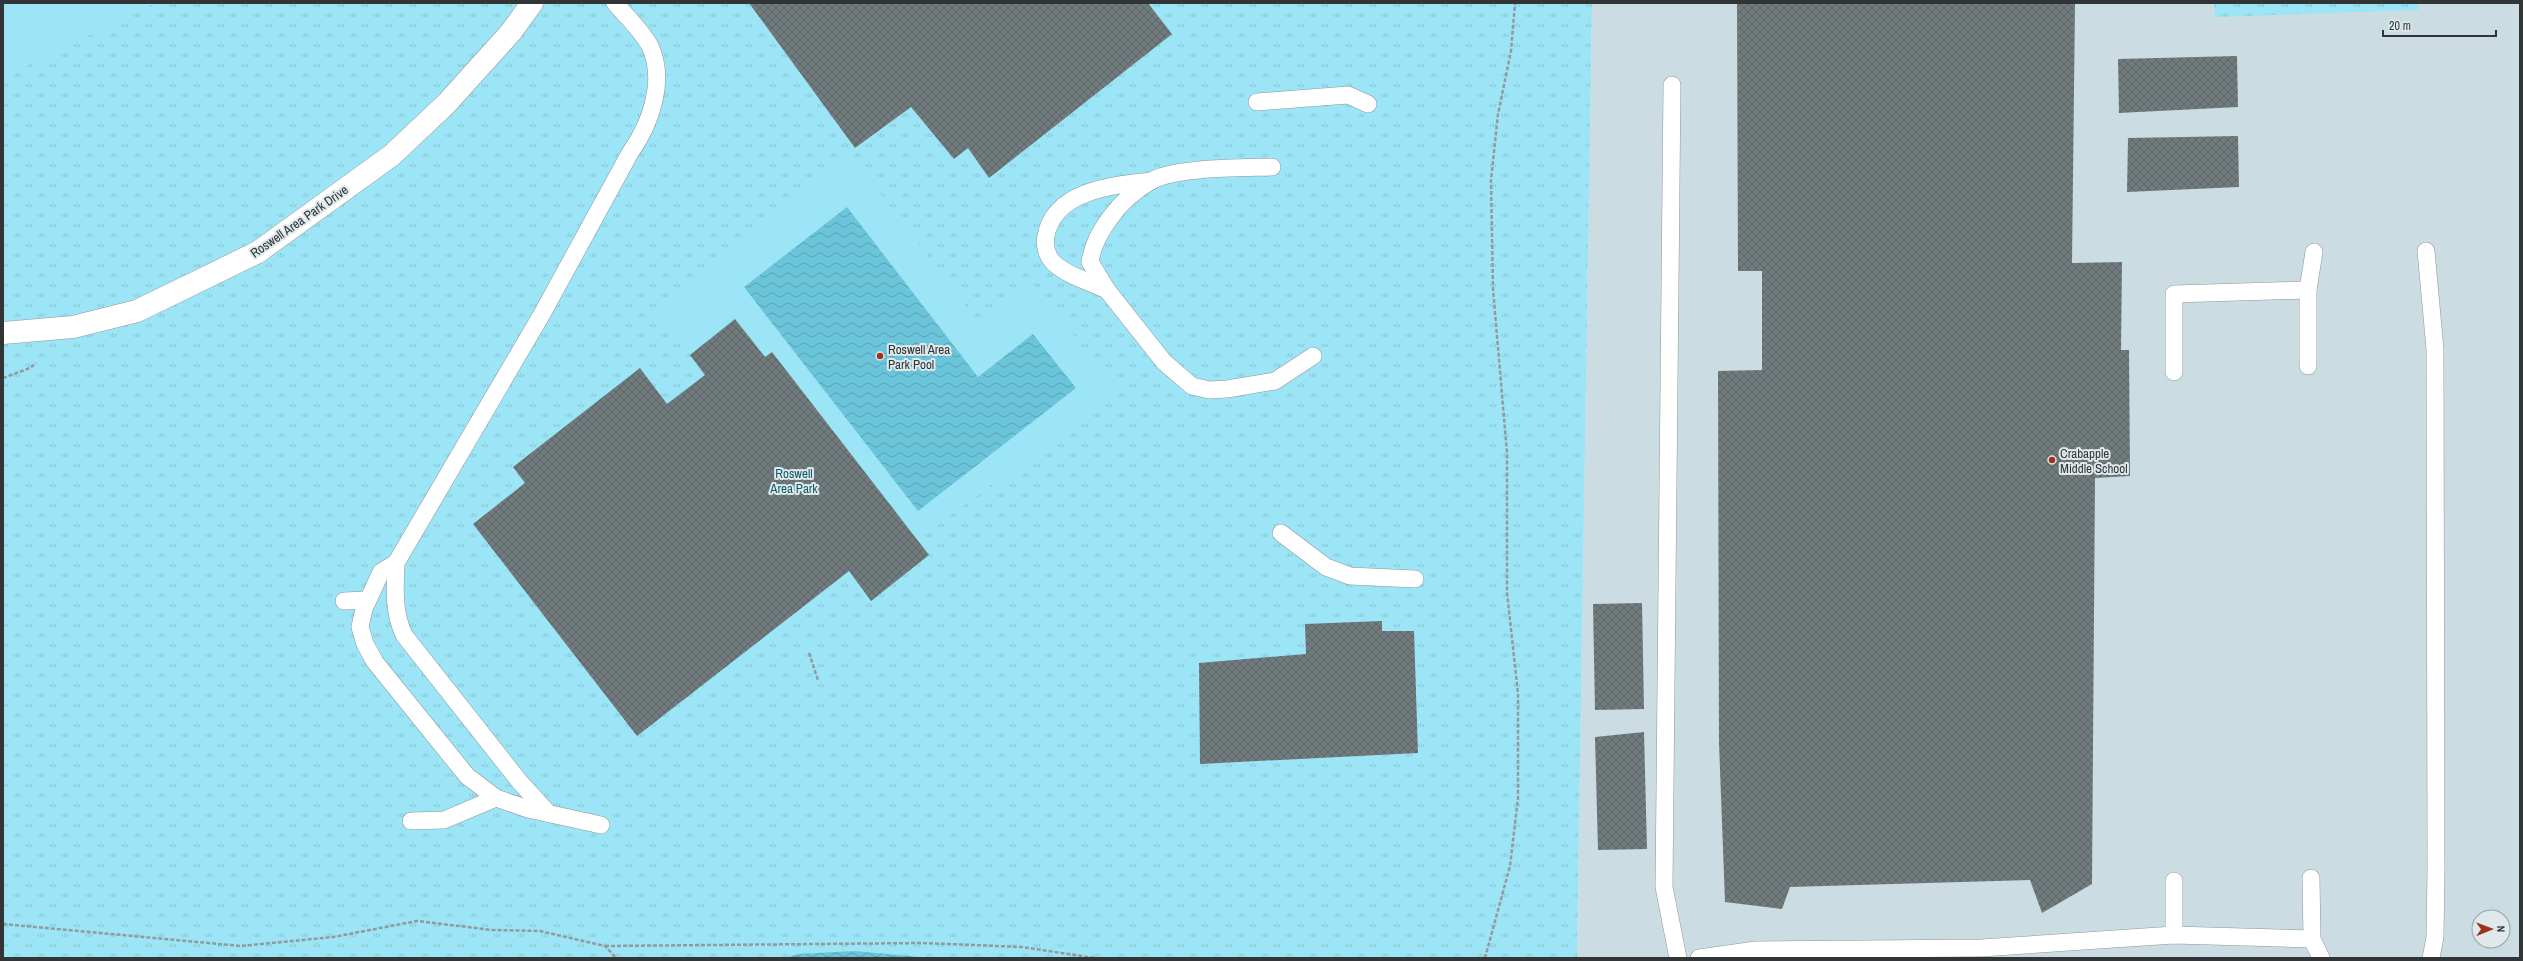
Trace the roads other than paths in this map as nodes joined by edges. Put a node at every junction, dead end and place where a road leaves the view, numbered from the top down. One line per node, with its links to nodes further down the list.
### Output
1 (532, 3): 12 (street, Roswell Area Park Drive)
2 (615, 3): 17 (lane)
3 (1672, 85): 29 (lane)
4 (1258, 102): 5 (lane)
5 (1368, 104)
6 (1272, 167): 7 (lane)
7 (1151, 180): 10 (lane); 10 (lane)
8 (2426, 251): 32 (lane)
9 (2314, 252): 11 (lane)
10 (1107, 290): 13 (lane)
11 (2308, 290): 14 (lane); 15 (lane)
12 (3, 333)
13 (1313, 356)
14 (2308, 366)
15 (2174, 372)
16 (1281, 533): 18 (lane)
17 (396, 563): 19 (lane); 22 (lane)
18 (1415, 579)
19 (368, 600): 20 (lane); 21 (lane)
20 (344, 601)
21 (496, 798): 22 (lane); 23 (lane)
22 (548, 813): 24 (lane)
23 (411, 821)
24 (601, 826)
25 (2311, 878): 28 (lane)
26 (2174, 881): 27 (lane)
27 (2174, 935): 28 (lane); 30 (lane)
28 (2312, 939): 31 (lane)
29 (1678, 958)
30 (1699, 958)
31 (2321, 958)
32 (2431, 958)

